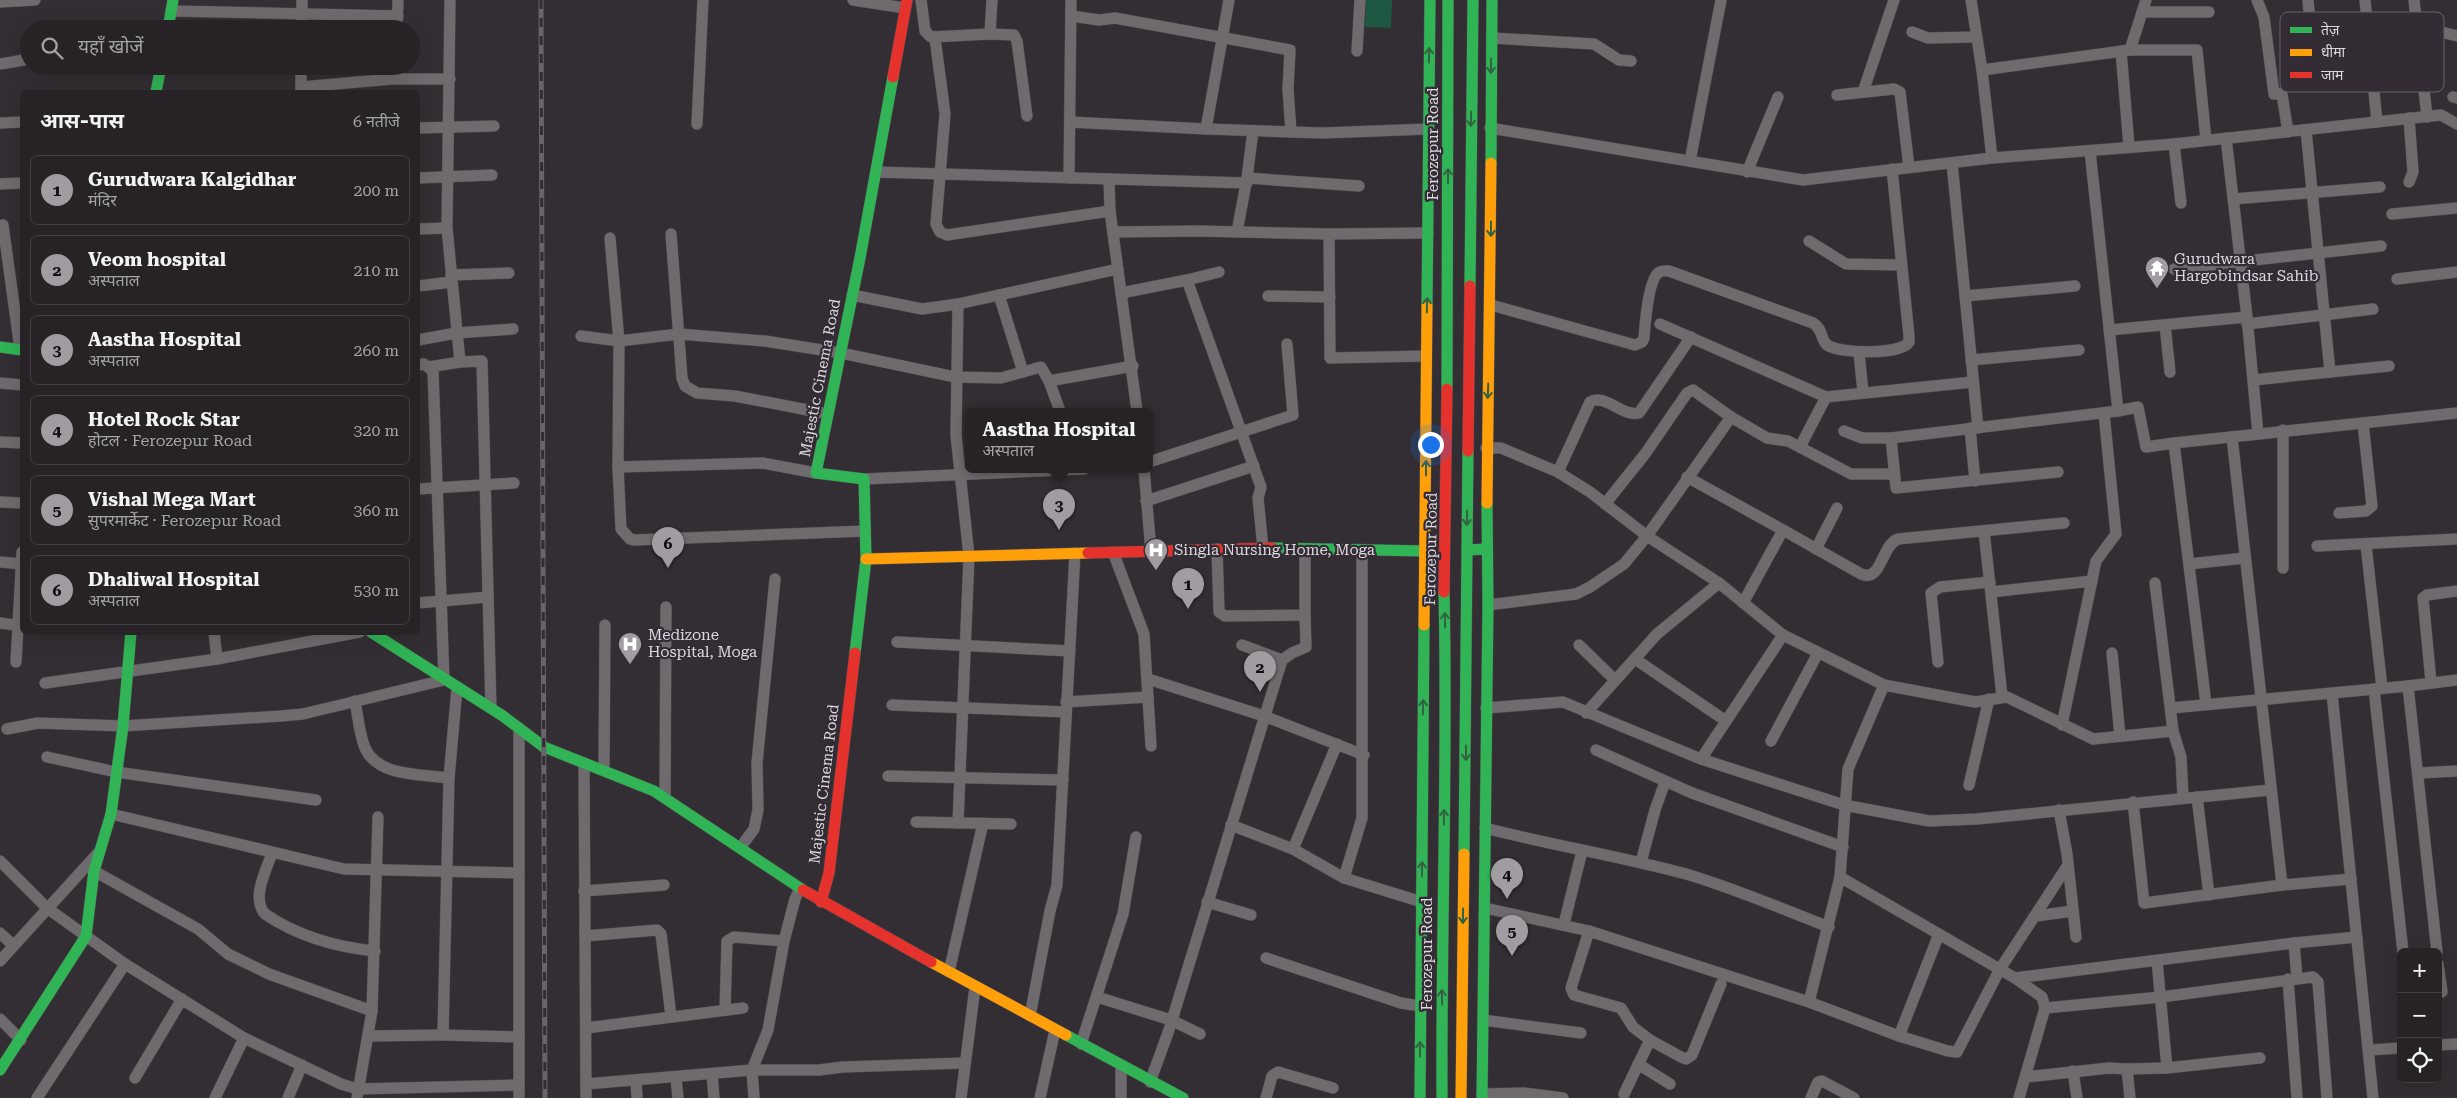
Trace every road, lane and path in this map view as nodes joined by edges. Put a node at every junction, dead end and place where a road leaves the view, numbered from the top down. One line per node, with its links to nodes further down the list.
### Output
1 (35, 0): 21 (street)
2 (302, 0): 26 (street)
3 (398, 0): 27 (street)
4 (450, 0): 50 (street)
5 (703, 0): 65 (street)
6 (853, 0): 22 (street)
7 (921, 0): 37 (street)
8 (992, 0): 34 (street)
9 (1072, 0): 28 (street)
10 (1230, 0): 38 (street)
11 (1360, 0): 41 (street)
12 (1430, 0): 72 (main road, one-way to 12)
13 (1448, 0): 244 (main road, Ferozepur Road, one-way to 13)
14 (1473, 0): 233 (main road, one-way to 233)
15 (1492, 0): 39 (main road)
16 (1721, 0): 83 (street)
17 (1894, 0): 53 (street)
18 (1970, 0): 36 (street)
19 (2146, 0): 24 (street)
20 (2257, 0): 76 (street)
21 (0, 2)
22 (906, 4): 87 (main road, Majestic Cinema Road)
23 (172, 6): 26 (street); 29 (main road)
24 (2142, 12): 25 (street); 40 (street)
25 (2209, 12)
26 (302, 15): 27 (street); 30 (street)
27 (398, 16): 31 (street)
28 (1071, 16): 38 (street); 62 (street)
29 (170, 20)
30 (302, 20)
31 (398, 20)
32 (1912, 32): 36 (street)
33 (2444, 33): 35 (street)
34 (990, 34): 37 (street); 58 (street)
35 (2457, 36)
36 (1976, 37): 45 (street)
37 (935, 38): 89 (street)
38 (1223, 38): 71 (street); 75 (street)
39 (1492, 38): 43 (street); 70 (main road, one-way to 70)
40 (2126, 50): 45 (street); 78 (street); 80 (street)
41 (1356, 51)
42 (20, 61): 44 (street)
43 (1631, 61)
44 (0, 64)
45 (1982, 70): 82 (street)
46 (159, 75): 51 (main road)
47 (301, 75): 52 (street)
48 (392, 75): 49 (street)
49 (392, 79): 50 (street); 52 (street)
50 (450, 79): 68 (street)
51 (156, 90)
52 (301, 90)
53 (1863, 92): 56 (street); 85 (street)
54 (2374, 92): 63 (street)
55 (2424, 92): 59 (street)
56 (1837, 95)
57 (1778, 97): 88 (street)
58 (1027, 116)
59 (2427, 116): 60 (street); 66 (street)
60 (2410, 118): 63 (street); 96 (street)
61 (20, 122): 64 (street)
62 (1070, 122): 71 (street); 93 (street)
63 (2377, 122): 73 (street)
64 (0, 123)
65 (697, 124)
66 (2457, 124)
67 (494, 126): 68 (street)
68 (448, 127): 69 (street); 92 (street)
69 (420, 128)
70 (1490, 128): 83 (street); 138 (main road, one-way to 138)
71 (1206, 129): 74 (street)
72 (1428, 129): 75 (street); 112 (main road)
73 (2306, 130): 76 (street); 101 (street)
74 (1253, 131): 75 (street); 95 (street)
75 (1291, 132)
76 (2288, 132): 77 (street)
77 (2226, 138): 78 (street); 102 (street)
78 (2206, 140): 79 (street)
79 (2174, 144): 80 (street); 103 (street)
80 (2129, 146): 81 (street)
81 (2090, 151): 82 (street); 145 (street)
82 (1992, 158): 84 (street)
83 (1690, 161): 88 (street)
84 (1952, 163): 85 (street); 135 (street)
85 (1909, 167): 86 (street)
86 (1892, 169): 88 (street); 120 (street)
87 (876, 172): 89 (street); 132 (main road, Majestic Cinema Road)
88 (1748, 172)
89 (939, 174): 93 (street); 105 (street)
90 (492, 175): 92 (street)
91 (420, 178): 92 (street)
92 (448, 178): 108 (street)
93 (1069, 178): 94 (street)
94 (1109, 179): 95 (street); 105 (street)
95 (1247, 180): 99 (street); 111 (street)
96 (2409, 182)
97 (20, 183): 98 (street)
98 (0, 184)
99 (1359, 186)
100 (2380, 186): 101 (street)
101 (2312, 192): 102 (street); 118 (street)
102 (2234, 199): 119 (street)
103 (2181, 203)
104 (2457, 208): 106 (street)
105 (1110, 211): 110 (street)
106 (2392, 214)
107 (3, 225): 149 (street)
108 (447, 228): 109 (street); 126 (street)
109 (420, 229)
110 (1113, 232): 111 (street); 121 (street)
111 (1237, 232): 114 (street)
112 (1428, 233): 114 (street); 159 (main road, one-way to 112)
113 (671, 234): 147 (street)
114 (1329, 234): 136 (street)
115 (610, 238): 152 (street)
116 (1808, 241): 120 (street)
117 (2381, 246): 118 (street)
118 (2318, 254): 119 (street); 140 (street)
119 (2241, 262): 122 (street); 141 (street)
120 (1901, 265): 158 (street)
121 (1118, 269): 131 (street); 133 (street)
122 (2174, 269)
123 (1219, 272): 128 (street)
124 (2457, 272): 127 (street)
125 (509, 273): 126 (street)
126 (452, 279): 129 (street); 146 (street)
127 (2397, 279)
128 (1187, 280): 131 (street); 186 (street)
129 (420, 286)
130 (2075, 286): 135 (street)
131 (1121, 293): 163 (street)
132 (852, 295): 137 (street); 157 (main road, Majestic Cinema Road)
133 (999, 295): 137 (street); 165 (street)
134 (1268, 296): 136 (street)
135 (1965, 296): 160 (street)
136 (1330, 297): 159 (street)
137 (958, 304): 168 (street)
138 (1491, 305): 158 (street); 195 (main road, one-way to 195)
139 (2373, 309): 140 (street)
140 (2324, 314): 141 (street); 167 (street)
141 (2247, 320): 143 (street); 170 (street)
142 (1660, 324): 150 (street)
143 (2165, 325): 145 (street); 166 (street)
144 (513, 329): 146 (street)
145 (2109, 330): 178 (street)
146 (456, 333): 151 (street); 161 (street)
147 (679, 334): 152 (street); 157 (street); 180 (street)
148 (581, 336): 152 (street)
149 (20, 337)
150 (1690, 337): 175 (street); 199 (street)
151 (420, 340)
152 (619, 341): 198 (street)
153 (1287, 344): 186 (street)
154 (0, 347): 155 (main road)
155 (20, 350)
156 (2079, 350): 160 (street)
157 (841, 353): 168 (street); 180 (main road, Majestic Cinema Road)
158 (1859, 353): 174 (street)
159 (1426, 356): 236 (main road, one-way to 159)
160 (1971, 360): 171 (street)
161 (460, 362): 162 (street); 210 (street)
162 (423, 366): 211 (street)
163 (1133, 366): 169 (street); 177 (street)
164 (2390, 366): 167 (street)
165 (1023, 372): 168 (street); 169 (street)
166 (2170, 372)
167 (2330, 372): 170 (street)
168 (955, 377): 202 (street)
169 (1049, 380): 176 (street)
170 (2253, 380): 188 (street)
171 (1973, 382): 174 (street); 184 (street)
172 (0, 383): 173 (street)
173 (20, 385)
174 (1862, 392): 175 (street)
175 (1826, 396): 194 (street)
176 (1059, 408)
177 (1138, 408)
178 (2118, 411): 179 (street); 193 (street)
179 (2104, 413): 184 (street); 247 (street)
180 (828, 414): 201 (main road, Majestic Cinema Road)
181 (2457, 414): 183 (street)
182 (1731, 417): 194 (street); 206 (street); 216 (street)
183 (2363, 423): 185 (street); 218 (street)
184 (1974, 428): 190 (street); 208 (street)
185 (2282, 430): 188 (street); 245 (street)
186 (1242, 431): 196 (street); 197 (street)
187 (1844, 431): 190 (street)
188 (2258, 434): 189 (street)
189 (2232, 437): 193 (street); 239 (street)
190 (1891, 438): 205 (street)
191 (0, 442): 192 (street)
192 (20, 443)
193 (2174, 443): 243 (street)
194 (1800, 447): 205 (street)
195 (1486, 448): 199 (street); 230 (main road)
196 (1153, 461)
197 (1254, 466): 213 (street); 227 (street)
198 (618, 467): 201 (street); 221 (street)
199 (1558, 472): 216 (street)
200 (2058, 472): 208 (street)
201 (816, 473): 207 (main road, Majestic Cinema Road)
202 (960, 473): 203 (street); 207 (street); 238 (street)
203 (965, 473)
204 (1144, 473): 213 (street)
205 (1894, 474): 208 (street)
206 (1687, 477): 220 (street); 223 (street)
207 (864, 479): 221 (main road, Majestic Cinema Road)
208 (1975, 481)
209 (514, 482): 210 (street)
210 (485, 486): 211 (street); 252 (street)
211 (436, 488): 212 (street); 253 (street)
212 (420, 489)
213 (1146, 501): 234 (street)
214 (0, 502): 215 (street)
215 (20, 503)
216 (1605, 504): 223 (street)
217 (1837, 508): 231 (street)
218 (2339, 513)
219 (2064, 523): 222 (street)
220 (1783, 530): 231 (street); 255 (street)
221 (865, 531): 240 (main road, Majestic Cinema Road)
222 (1984, 531): 231 (street); 250 (street)
223 (1647, 536): 248 (street); 256 (street)
224 (2457, 539): 225 (street)
225 (2366, 545): 226 (street); 289 (street)
226 (2317, 546)
227 (1263, 548): 228 (main road); 229 (main road)
228 (1217, 549): 234 (main road); 258 (street)
229 (1305, 549): 232 (main road); 258 (street)
230 (1487, 549): 233 (main road); 256 (main road)
231 (1816, 549)
232 (1362, 550): 236 (main road); 316 (street)
233 (1467, 550): 470 (main road, one-way to 470)
234 (1151, 551): 235 (main road)
235 (1113, 552): 237 (main road); 280 (street)
236 (1426, 552): 244 (main road); 370 (main road, one-way to 236)
237 (1075, 553): 238 (main road); 271 (street)
238 (969, 556): 240 (main road); 268 (street)
239 (2245, 558): 243 (street); 294 (street)
240 (866, 559): 368 (main road, Majestic Cinema Road)
241 (0, 562): 242 (street)
242 (20, 564)
243 (2189, 564): 296 (street)
244 (1444, 568): 469 (main road, Ferozepur Road, one-way to 244)
245 (2283, 568)
246 (776, 579): 348 (street)
247 (2092, 581): 250 (street); 306 (street)
248 (1718, 583): 255 (street); 275 (street)
249 (2156, 583): 301 (street)
250 (1990, 587): 278 (street); 291 (street)
251 (2457, 591): 285 (street)
252 (488, 597): 253 (street); 299 (street)
253 (441, 602): 254 (street); 281 (street)
254 (420, 603)
255 (1743, 603): 266 (street)
256 (1488, 606): 300 (main road)
257 (666, 607): 332 (street)
258 (1305, 615): 276 (street)
259 (0, 623): 260 (street)
260 (20, 625): 277 (street)
261 (605, 626): 320 (street)
262 (132, 635): 279 (main road)
263 (214, 635): 274 (street)
264 (344, 635): 274 (street)
265 (376, 635): 281 (main road)
266 (1783, 635): 272 (street); 305 (street)
267 (897, 642): 268 (street)
268 (966, 645): 271 (street); 302 (street)
269 (1242, 645): 276 (street)
270 (1579, 645): 282 (street)
271 (1070, 651): 298 (street)
272 (1818, 653): 286 (street); 312 (street)
273 (2112, 653): 311 (street)
274 (217, 659): 279 (street)
275 (1635, 659): 282 (street); 305 (street)
276 (1282, 660): 304 (street)
277 (16, 662)
278 (1938, 662)
279 (128, 672): 284 (street); 307 (main road)
280 (1148, 679): 292 (street); 304 (street)
281 (444, 680): 288 (main road); 295 (street)
282 (1616, 680): 303 (street)
283 (2457, 680): 285 (street)
284 (45, 682)
285 (2431, 682): 287 (street)
286 (1884, 685): 293 (street); 336 (street)
287 (2408, 686): 289 (street); 323 (street)
288 (457, 688): 299 (main road); 325 (street)
289 (2378, 688): 290 (street); 388 (street)
290 (2332, 693): 294 (street); 362 (street)
291 (2002, 696): 293 (street); 306 (street)
292 (1148, 697): 298 (street); 314 (street)
293 (1989, 699): 329 (street)
294 (2260, 699): 296 (street); 330 (street)
295 (355, 701): 307 (street); 325 (street)
296 (2206, 704): 301 (street)
297 (892, 705): 302 (street)
298 (1066, 707): 302 (street); 327 (street)
299 (491, 708): 308 (main road)
300 (1486, 708): 303 (street); 345 (main road)
301 (2170, 708): 310 (street)
302 (963, 709): 326 (street)
303 (1586, 713): 318 (street)
304 (1264, 716): 313 (street); 344 (street)
305 (1726, 721): 318 (street)
306 (2062, 725): 311 (street)
307 (123, 726): 309 (street); 322 (main road)
308 (519, 728): 319 (main road); 359 (street)
309 (7, 729)
310 (2173, 731): 311 (street); 333 (street)
311 (2120, 736)
312 (1771, 741)
313 (1337, 744): 316 (street); 349 (street)
314 (1151, 746)
315 (1596, 750): 328 (street)
316 (1364, 755): 361 (street)
317 (47, 757): 322 (street)
318 (1701, 758): 336 (street)
319 (584, 763): 320 (main road); 366 (street)
320 (604, 770): 332 (main road)
321 (2457, 771): 323 (street)
322 (116, 772): 334 (street); 338 (main road)
323 (2419, 774): 389 (street)
324 (888, 776): 326 (street)
325 (449, 778): 358 (street)
326 (960, 778): 327 (street); 341 (street)
327 (1063, 780): 411 (street)
328 (1666, 782): 347 (street); 354 (street)
329 (1970, 784)
330 (2270, 790): 331 (street); 364 (street)
331 (2197, 796): 333 (street); 367 (street)
332 (665, 798): 348 (main road)
333 (2183, 798): 335 (street)
334 (316, 800)
335 (2133, 802): 337 (street); 367 (street)
336 (1844, 805): 337 (street); 347 (street)
337 (2059, 810): 355 (street)
338 (111, 814): 350 (main road); 352 (street)
339 (378, 817): 356 (street)
340 (916, 822): 341 (street)
341 (958, 823): 342 (street)
342 (984, 823): 343 (street); 396 (street)
343 (1011, 824)
344 (1231, 825): 349 (street); 369 (street)
345 (1485, 828): 351 (street); 372 (main road)
346 (1136, 837): 401 (street)
347 (1843, 847): 360 (street)
348 (740, 848): 365 (main road)
349 (1293, 849): 361 (street)
350 (99, 851): 357 (main road); 371 (street)
351 (1582, 851): 354 (street); 376 (street)
352 (272, 853): 356 (street); 390 (street)
353 (0, 862): 371 (street)
354 (1642, 862): 377 (street)
355 (2068, 866): 373 (street); 375 (street)
356 (377, 870): 358 (street); 390 (street)
357 (94, 871): 381 (main road); 409 (street)
358 (446, 872): 359 (street); 419 (street)
359 (518, 873): 422 (street)
360 (1840, 877): 377 (street); 380 (street)
361 (1344, 878): 370 (street)
362 (2351, 879): 364 (street); 384 (street)
363 (664, 885): 366 (street)
364 (2282, 885): 367 (street)
365 (800, 888): 368 (main road); 385 (street)
366 (584, 891): 382 (street)
367 (2209, 895)
368 (821, 902): 396 (main road)
369 (1207, 902): 374 (street); 413 (street)
370 (1422, 902): 405 (main road)
371 (47, 908): 381 (street); 387 (street)
372 (1485, 908): 376 (street); 414 (main road)
373 (2073, 911): 375 (street); 383 (street)
374 (1252, 915)
375 (2036, 916): 395 (street)
376 (1564, 924): 378 (street)
377 (1829, 927): 404 (street)
378 (1589, 931): 404 (street); 425 (street)
379 (0, 932): 387 (street)
380 (1939, 934): 395 (street); 421 (street)
381 (86, 936): 394 (street); 424 (main road)
382 (585, 936): 410 (street); 415 (street)
383 (2076, 936)
384 (2357, 938): 386 (street); 430 (street)
385 (784, 940): 408 (street); 439 (street)
386 (2294, 943): 393 (street); 398 (street)
387 (13, 945): 392 (street)
388 (2403, 948)
389 (2437, 948)
390 (375, 951): 409 (street)
391 (1266, 958): 405 (street)
392 (0, 960)
393 (2157, 961): 397 (street); 402 (street)
394 (125, 964): 403 (street); 454 (street)
395 (2000, 969): 397 (street); 421 (street)
396 (949, 972): 400 (main road)
397 (2015, 978): 407 (street)
398 (2292, 979): 402 (street); 477 (street); 478 (street)
399 (1721, 984): 425 (street)
400 (976, 987): 411 (main road); 432 (street)
401 (1098, 997): 413 (street); 426 (street)
402 (2161, 997): 407 (street); 436 (street)
403 (182, 999): 423 (street); 444 (street)
404 (1808, 1002): 421 (street)
405 (1420, 1006): 468 (main road, one-way to 405)
406 (743, 1008): 408 (street)
407 (2045, 1008): 443 (street)
408 (725, 1010): 410 (street)
409 (372, 1011): 420 (street)
410 (671, 1016): 415 (street)
411 (1030, 1016): 416 (main road)
412 (0, 1018): 424 (street)
413 (1171, 1020): 418 (street); 446 (street)
414 (1483, 1020): 417 (street); 453 (main road)
415 (586, 1028): 447 (street)
416 (1055, 1030): 426 (main road); 464 (street)
417 (1581, 1033)
418 (1200, 1034)
419 (443, 1035): 420 (street); 422 (street)
420 (369, 1036): 451 (street)
421 (1899, 1036)
422 (519, 1037): 449 (street)
423 (244, 1038): 434 (street); 455 (street)
424 (21, 1040): 438 (main road)
425 (1650, 1040): 433 (street)
426 (1081, 1044): 435 (main road)
427 (2457, 1044): 428 (street)
428 (2442, 1045)
429 (2397, 1048): 430 (street)
430 (2369, 1050): 479 (street)
431 (2260, 1058): 436 (street)
432 (964, 1063): 439 (street); 463 (street)
433 (1638, 1064): 448 (street); 452 (street)
434 (302, 1065): 451 (street); 456 (street)
435 (1121, 1066): 446 (main road); 465 (street)
436 (2167, 1068): 437 (street)
437 (2127, 1069): 440 (street); 476 (street)
438 (0, 1070)
439 (752, 1070): 441 (street); 462 (street)
440 (2073, 1071): 443 (street); 475 (street)
441 (712, 1074): 442 (street); 461 (street)
442 (676, 1077): 445 (street); 460 (street)
443 (2026, 1077): 474 (street)
444 (135, 1078)
445 (636, 1080): 447 (street); 459 (street)
446 (1150, 1082): 466 (main road)
447 (586, 1084): 458 (street)
448 (1670, 1084)
449 (519, 1085): 451 (street); 457 (street)
450 (1333, 1088): 467 (street)
451 (358, 1093)
452 (1624, 1094)
453 (1482, 1096): 471 (street)
454 (37, 1098)
455 (214, 1098)
456 (288, 1098)
457 (519, 1098)
458 (586, 1098)
459 (637, 1098)
460 (678, 1098)
461 (714, 1098)
462 (754, 1098)
463 (961, 1098)
464 (1040, 1098)
465 (1120, 1098)
466 (1183, 1098)
467 (1266, 1098)
468 (1420, 1098)
469 (1442, 1098)
470 (1461, 1098)
471 (1563, 1098)
472 (1811, 1098): 473 (street)
473 (1854, 1098)
474 (2019, 1098)
475 (2077, 1098)
476 (2130, 1098)
477 (2297, 1098)
478 (2327, 1098)
479 (2373, 1098)

